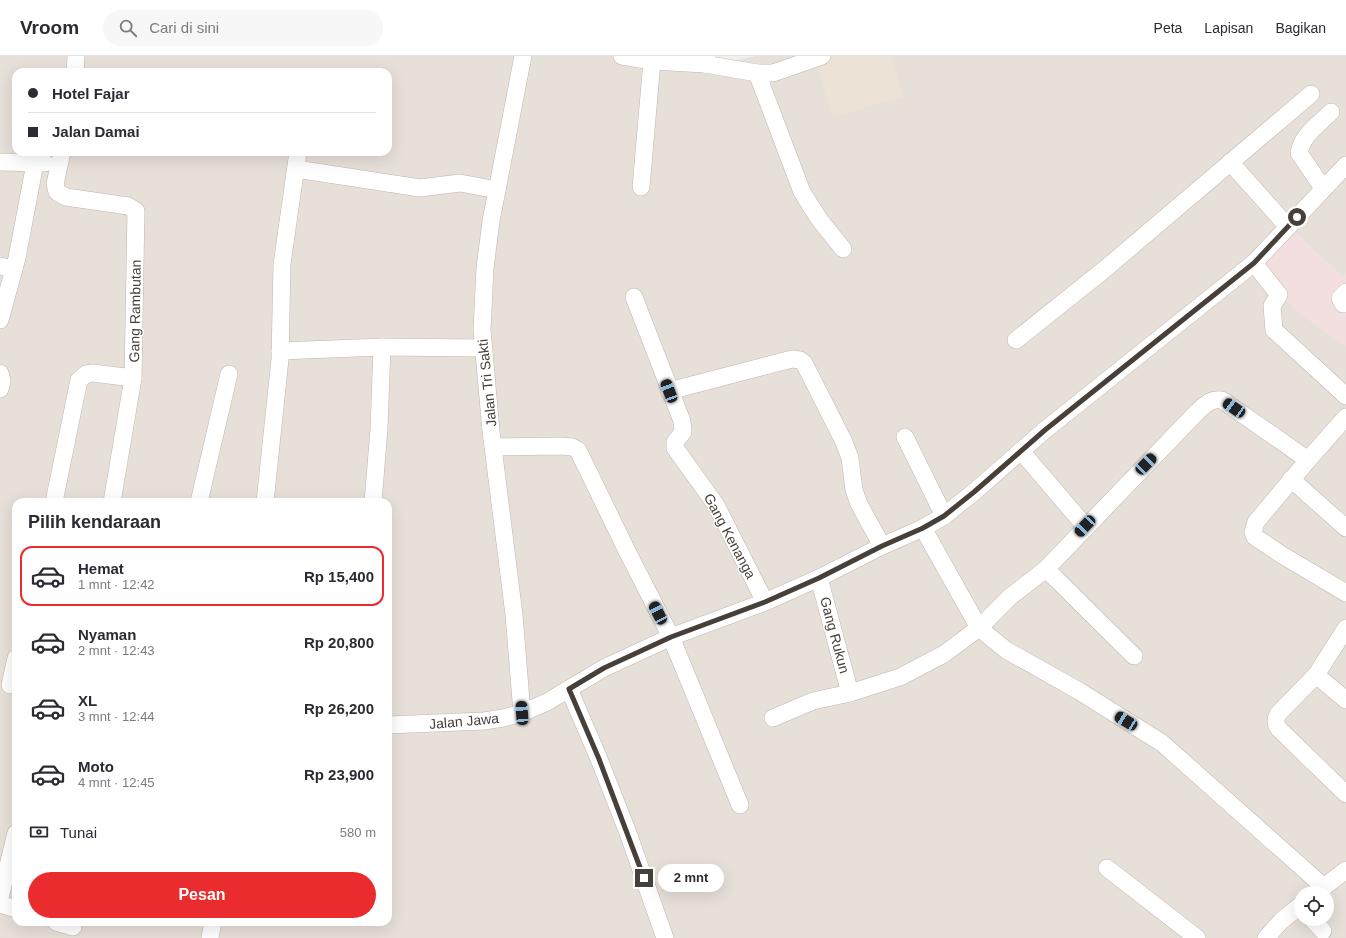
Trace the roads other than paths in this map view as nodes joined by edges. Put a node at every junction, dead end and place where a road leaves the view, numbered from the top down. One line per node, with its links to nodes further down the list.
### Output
1 (76, 56): 7 (street)
2 (523, 56): 20 (street, Jalan Tri Sakti)
3 (622, 56): 6 (street)
4 (822, 56): 8 (street)
5 (706, 60): 6 (street); 8 (street)
6 (652, 61): 18 (street)
7 (75, 68)
8 (757, 73): 22 (street)
9 (1312, 94): 14 (street)
10 (1332, 112): 19 (street)
11 (298, 156): 17 (street)
12 (61, 158): 15 (street); 35 (street, Gang Rambutan)
13 (0, 162): 15 (street)
14 (1230, 162): 21 (street); 29 (street)
15 (35, 163): 24 (street)
16 (1346, 165): 19 (street, Jalan Jawa)
17 (296, 169): 20 (street); 32 (street)
18 (641, 187)
19 (1323, 188): 21 (street, Jalan Jawa)
20 (497, 190): 31 (street, Jalan Tri Sakti)
21 (1288, 227): 23 (street, Jalan Jawa)
22 (843, 249)
23 (1254, 263): 38 (street); 42 (street, Jalan Jawa)
24 (7, 267): 28 (street)
25 (1346, 292): 27 (street)
26 (634, 298): 37 (street, Gang Kenanga)
27 (1346, 304)
28 (0, 320)
29 (1016, 340)
30 (382, 347): 31 (street); 32 (street); 49 (street)
31 (483, 348): 41 (street, Jalan Tri Sakti)
32 (280, 351): 48 (street)
33 (0, 374): 36 (street)
34 (229, 374): 47 (street)
35 (134, 378): 45 (street, Gang Rambutan); 46 (street)
36 (0, 389)
37 (669, 391): 54 (street); 58 (street, Gang Kenanga)
38 (1346, 396)
39 (1346, 417): 43 (street)
40 (905, 437): 50 (street)
41 (494, 447): 61 (street); 69 (street, Jalan Tri Sakti)
42 (1022, 451): 50 (street, Jalan Jawa); 51 (street)
43 (1308, 460): 44 (street); 51 (street)
44 (1291, 479): 53 (street); 57 (street)
45 (55, 498)
46 (113, 498)
47 (200, 498)
48 (266, 498)
49 (373, 498)
50 (944, 516): 52 (street, Jalan Jawa)
51 (1085, 526): 55 (street)
52 (923, 528): 54 (street, Jalan Jawa); 59 (street)
53 (1346, 528)
54 (882, 546): 56 (street, Jalan Jawa)
55 (1046, 568): 59 (street); 62 (street)
56 (819, 578): 58 (street, Jalan Jawa); 67 (street, Gang Rukun)
57 (1346, 593)
58 (765, 602): 61 (street, Jalan Jawa)
59 (979, 628): 67 (street); 77 (street)
60 (1346, 628): 64 (street)
61 (671, 637): 66 (street, Jalan Jawa); 73 (street)
62 (1134, 656)
63 (12, 672): 65 (street)
64 (1316, 675): 68 (street); 72 (street)
65 (8, 685)
66 (569, 689): 69 (street, Jalan Jawa); 88 (street)
67 (850, 693): 70 (street)
68 (1346, 700)
69 (522, 713): 71 (street, Jalan Jawa)
70 (773, 718)
71 (392, 725)
72 (1346, 794)
73 (740, 805)
74 (12, 852): 79 (street)
75 (1107, 868): 89 (street)
76 (1346, 870): 78 (street)
77 (1316, 886)
78 (1325, 886)
79 (0, 898)
80 (0, 904): 81 (street)
81 (12, 908)
82 (1294, 911): 86 (street)
83 (67, 926): 85 (street)
84 (212, 926): 87 (street)
85 (72, 928)
86 (1267, 937)
87 (210, 938)
88 (665, 938)
89 (1197, 938)

